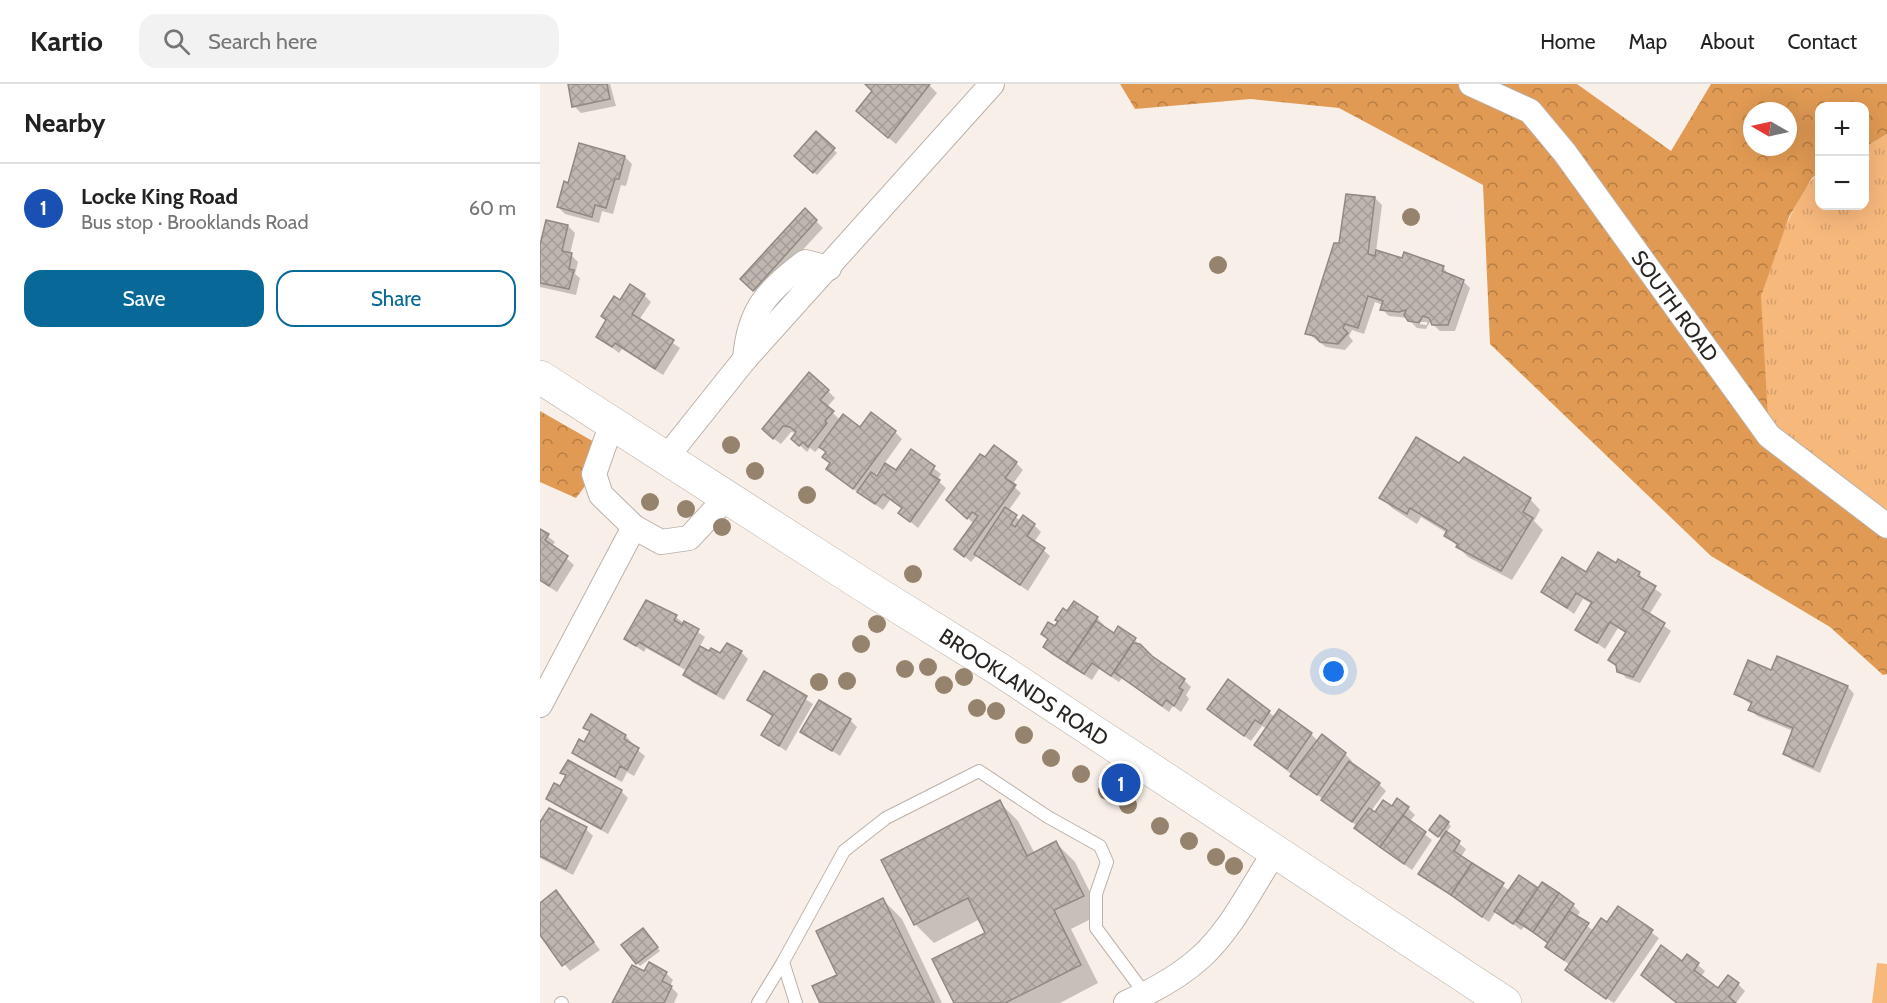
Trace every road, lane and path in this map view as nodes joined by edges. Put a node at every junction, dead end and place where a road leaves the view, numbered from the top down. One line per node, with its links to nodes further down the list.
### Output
1 (993, 84): 5 (street)
2 (1471, 84): 7 (street, SOUTH ROAD)
3 (540, 377): 4 (main road, BROOKLANDS ROAD)
4 (612, 423): 5 (main road, BROOKLANDS ROAD); 8 (street)
5 (666, 458): 6 (main road, BROOKLANDS ROAD)
6 (726, 498): 8 (street); 10 (main road, BROOKLANDS ROAD)
7 (1887, 526)
8 (634, 527): 9 (street)
9 (540, 705)
10 (1275, 852): 12 (street); 15 (main road, BROOKLANDS ROAD)
11 (783, 962): 12 (lane); 13 (lane); 14 (lane)
12 (1136, 999)
13 (758, 1003)
14 (796, 1003)
15 (1505, 1003)

